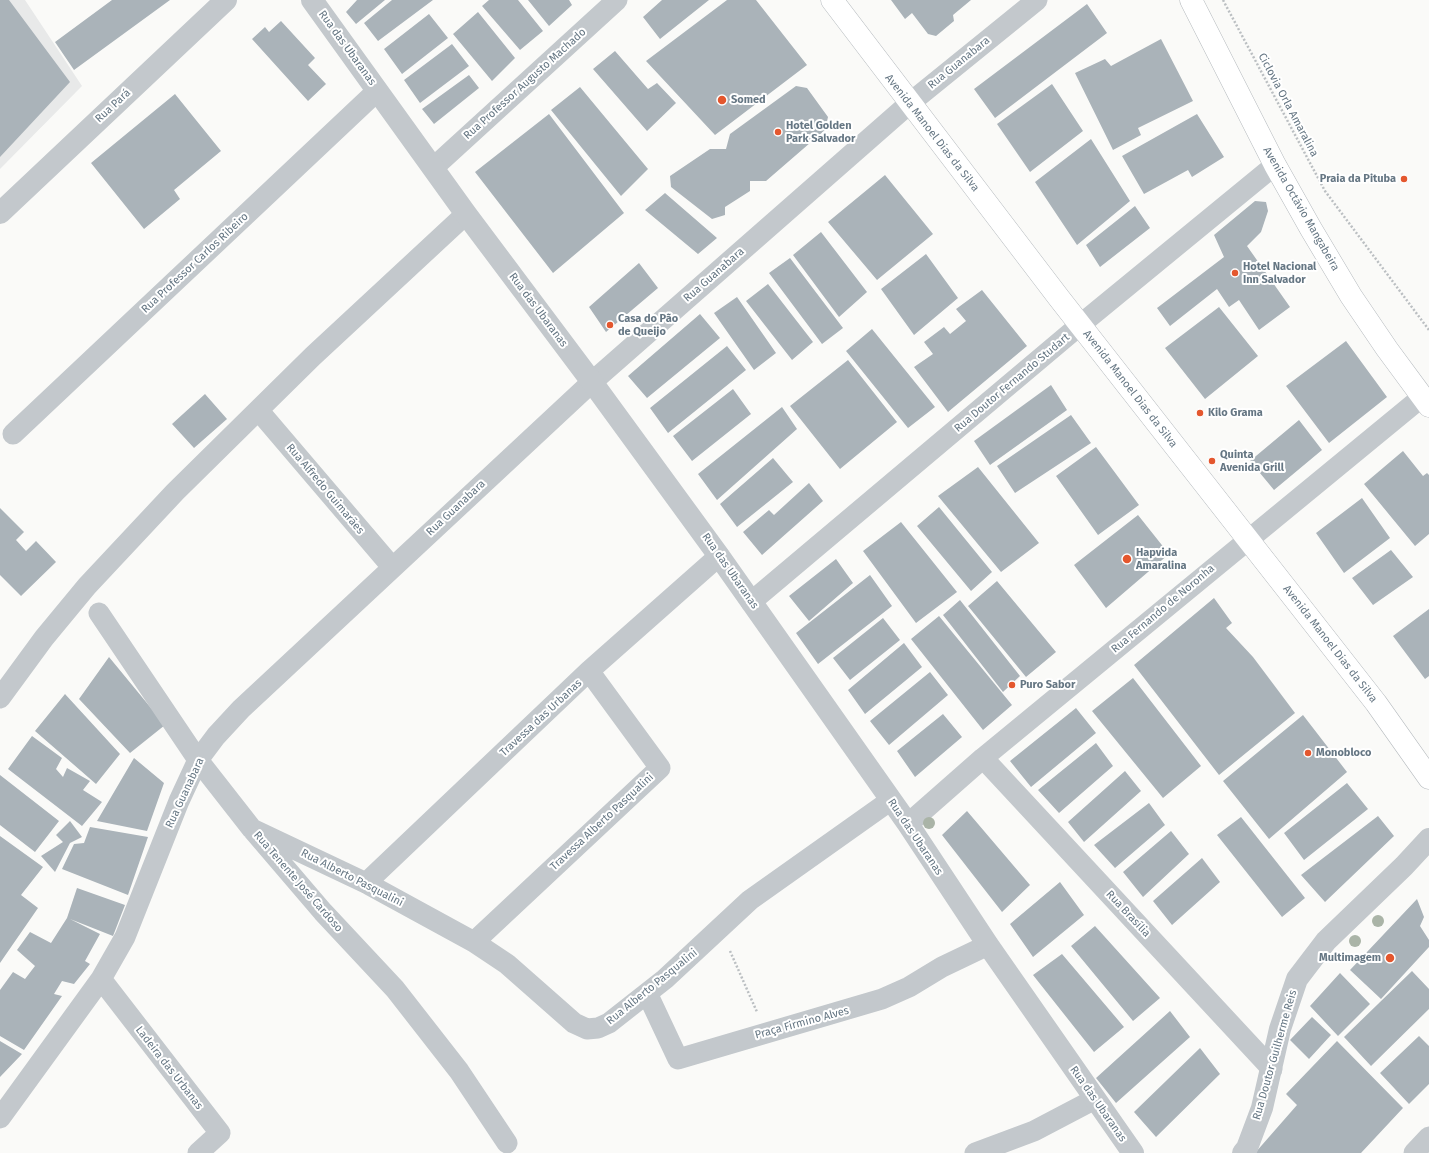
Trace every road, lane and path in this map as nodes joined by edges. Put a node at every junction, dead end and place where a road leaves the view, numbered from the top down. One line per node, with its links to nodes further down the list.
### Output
1 (226, 0): 12 (street, Rua Pará)
2 (312, 0): 8 (street, Rua das Ubaranas)
3 (617, 0): 11 (street, Rua Professor Augusto Machado)
4 (832, 0): 9 (main road, Avenida Manoel Dias da Silva)
5 (1037, 0): 9 (street, Rua Guanabara)
6 (1191, 0): 10 (main road, Avenida Octávio Mangabeira)
7 (1223, 0): 15 (path, Ciclovia Orla Amaralina)
8 (378, 91): 11 (street, Rua das Ubaranas); 19 (street, Rua Professor Carlos Ribeiro)
9 (910, 103): 14 (main road, Avenida Manoel Dias da Silva); 16 (street, Rua Guanabara)
10 (1275, 165): 14 (street, Rua Doutor Fernando Studart); 17 (main road, Avenida Octávio Mangabeira)
11 (433, 168): 13 (street, Rua das Ubaranas)
12 (0, 213)
13 (466, 214): 16 (street, Rua das Ubaranas); 18 (street)
14 (1080, 325): 20 (main road, Avenida Manoel Dias da Silva); 23 (street, Rua Doutor Fernando Studart)
15 (1429, 330)
16 (592, 382): 21 (street, Rua das Ubaranas); 22 (street, Rua Guanabara)
17 (1425, 401): 20 (street, Rua Fernando de Noronha)
18 (259, 411): 22 (street, Rua Alfredo Guimarães); 26 (street)
19 (13, 434)
20 (1247, 540): 27 (street, Rua Fernando de Noronha); 29 (main road, Avenida Manoel Dias da Silva)
21 (719, 556): 23 (street, Rua das Ubaranas); 25 (street, Travessa das Urbanas)
22 (392, 567): 28 (street, Rua Guanabara)
23 (751, 602): 30 (street, Rua das Ubaranas)
24 (99, 613): 28 (street, Rua Tenente José Cardoso)
25 (590, 671): 34 (street, Travessa das Urbanas); 36 (street, Travessa Alberto Pasqualini)
26 (0, 698)
27 (983, 758): 31 (street, Rua Fernando de Noronha); 41 (street, Rua Brasília)
28 (198, 760): 32 (street, Rua Tenente José Cardoso); 38 (street, Rua Guanabara)
29 (1429, 778)
30 (891, 800): 31 (street, Rua das Ubaranas); 35 (street, Rua Alberto Pasqualini)
31 (908, 824): 37 (street, Rua das Ubaranas)
32 (252, 829): 34 (street, Rua Alberto Pasqualini); 45 (street, Rua Tenente José Cardoso)
33 (1429, 839): 41 (street, Rua Doutor Guilherme Reis)
34 (366, 883): 36 (street, Rua Alberto Pasqualini)
35 (720, 928): 39 (street, Rua Alberto Pasqualini); 40 (path)
36 (474, 942): 39 (street, Rua Alberto Pasqualini)
37 (988, 945): 40 (street, Praça Firmino Alves); 42 (street, Rua das Ubaranas)
38 (100, 979): 43 (street, Rua Guanabara); 46 (street, Ladeira das Urbanas)
39 (647, 993): 40 (street, Praça Firmino Alves)
40 (766, 1032)
41 (1272, 1070): 49 (street, Rua Doutor Guilherme Reis)
42 (1095, 1099): 47 (street); 48 (street, Rua das Ubaranas)
43 (0, 1118)
44 (1429, 1137): 50 (street)
45 (507, 1143)
46 (198, 1153)
47 (974, 1153)
48 (1133, 1153)
49 (1243, 1153)
50 (1414, 1153)

